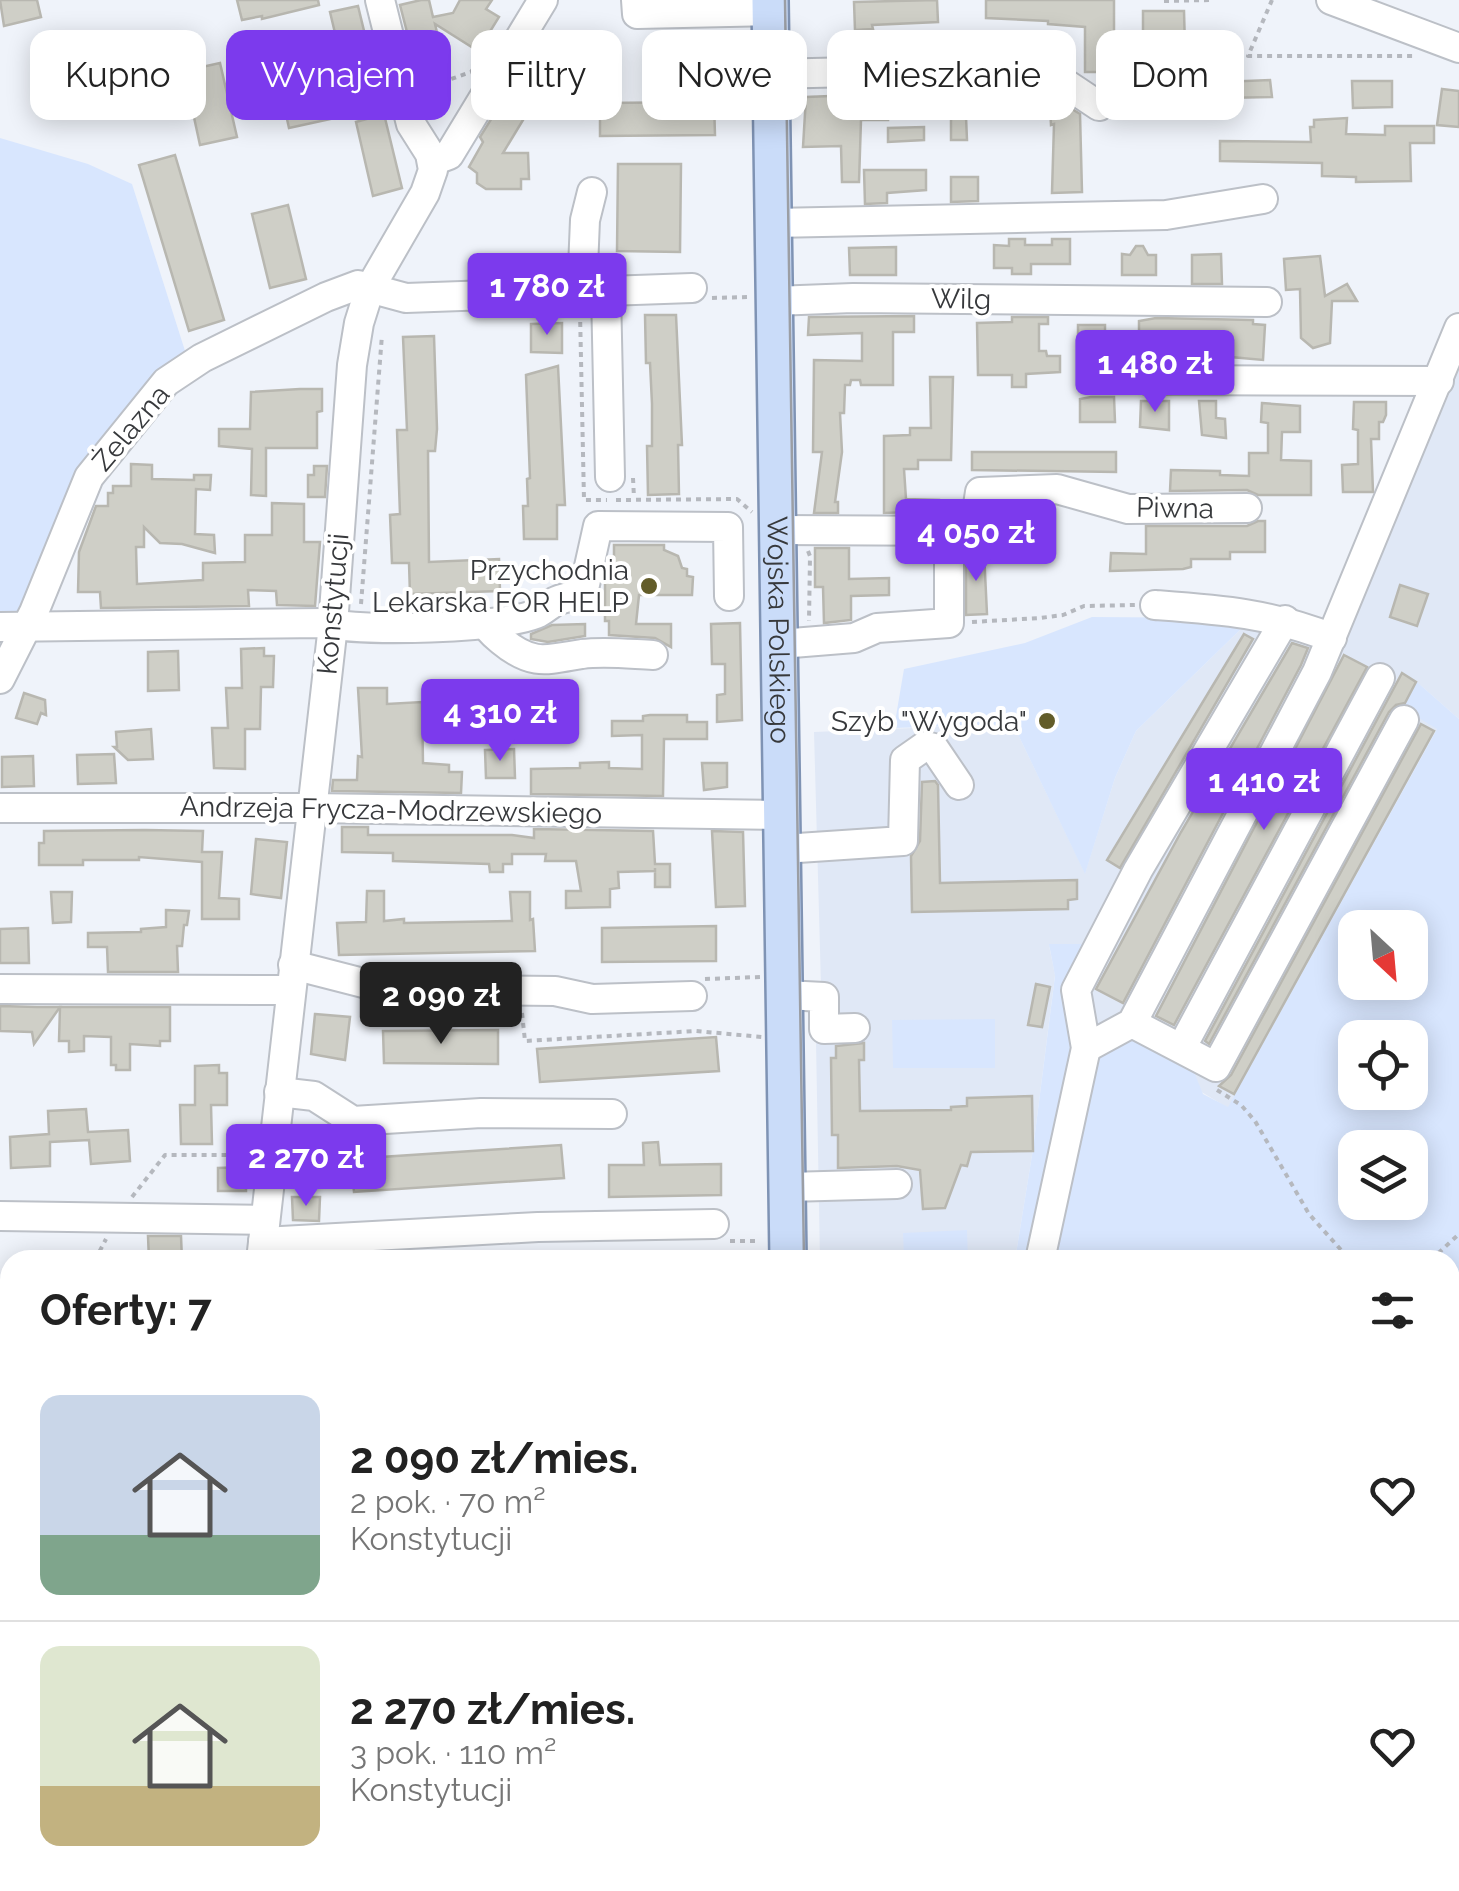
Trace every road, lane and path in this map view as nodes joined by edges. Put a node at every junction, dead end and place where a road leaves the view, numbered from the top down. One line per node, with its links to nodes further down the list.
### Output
1 (380, 0): 9 (street)
2 (543, 0): 15 (street, Konstytucji)
3 (636, 0): 8 (street)
4 (1211, 0): 7 (path)
5 (1272, 0): 10 (path)
6 (1331, 0): 10 (street)
7 (1164, 1)
8 (770, 6)
9 (388, 30)
10 (1454, 46)
11 (807, 73): 12 (street)
12 (1096, 104)
13 (410, 120): 15 (street)
14 (772, 120): 18 (main road, Wojska Polskiego)
15 (433, 161): 19 (street, Konstytucji)
16 (592, 192): 20 (street)
17 (1263, 200): 18 (street)
18 (773, 224): 22 (main road, Wojska Polskiego)
19 (370, 288): 20 (street); 38 (street, Konstytucji); 39 (street, Żelazna)
20 (594, 292): 21 (street); 28 (street)
21 (696, 293): 22 (path)
22 (763, 299): 23 (street, Wilg); 31 (main road, Wojska Polskiego)
23 (1268, 302)
24 (1459, 328): 27 (street)
25 (382, 332): 38 (path)
26 (1148, 380): 27 (street)
27 (1440, 381): 40 (street)
28 (622, 479): 29 (path)
29 (634, 500)
30 (1248, 508): 31 (street, Piwna)
31 (778, 530): 41 (main road, Wojska Polskiego)
32 (949, 555): 36 (street)
33 (728, 596): 37 (street)
34 (1155, 606): 35 (street); 36 (path)
35 (1285, 620): 40 (street); 58 (street)
36 (949, 623): 41 (street)
37 (486, 624): 38 (street); 42 (street)
38 (346, 627): 39 (street); 48 (street, Konstytucji)
39 (12, 628): 44 (street, Żelazna)
40 (1332, 638): 55 (street)
41 (780, 644): 49 (main road, Wojska Polskiego)
42 (653, 654)
43 (1380, 678): 59 (street)
44 (0, 679)
45 (1404, 720): 59 (street)
46 (959, 785): 49 (street, Andrzeja Frycza-Modrzewskiego)
47 (0, 808): 48 (street, Andrzeja Frycza-Modrzewskiego)
48 (311, 808): 49 (street, Andrzeja Frycza-Modrzewskiego); 50 (street, Konstytucji)
49 (783, 832): 54 (main road, Wojska Polskiego)
50 (292, 977): 51 (street); 52 (street); 60 (street, Konstytucji)
51 (0, 989)
52 (520, 990): 53 (street); 57 (path)
53 (692, 996)
54 (785, 996): 56 (street); 65 (main road, Wojska Polskiego)
55 (1132, 1022): 58 (street); 59 (street)
56 (855, 1028)
57 (762, 1037)
58 (1086, 1048): 72 (street)
59 (1182, 1048)
60 (279, 1092): 62 (street); 69 (street, Konstytucji)
61 (1241, 1106): 73 (path)
62 (612, 1114)
63 (262, 1155): 67 (path)
64 (897, 1184): 65 (street)
65 (788, 1187): 71 (main road, Wojska Polskiego)
66 (0, 1216): 67 (street)
67 (117, 1218): 69 (street); 70 (path)
68 (714, 1224): 69 (street); 71 (path)
69 (263, 1241)
70 (99, 1250)
71 (776, 1250)
72 (1042, 1250)
73 (1341, 1250)

